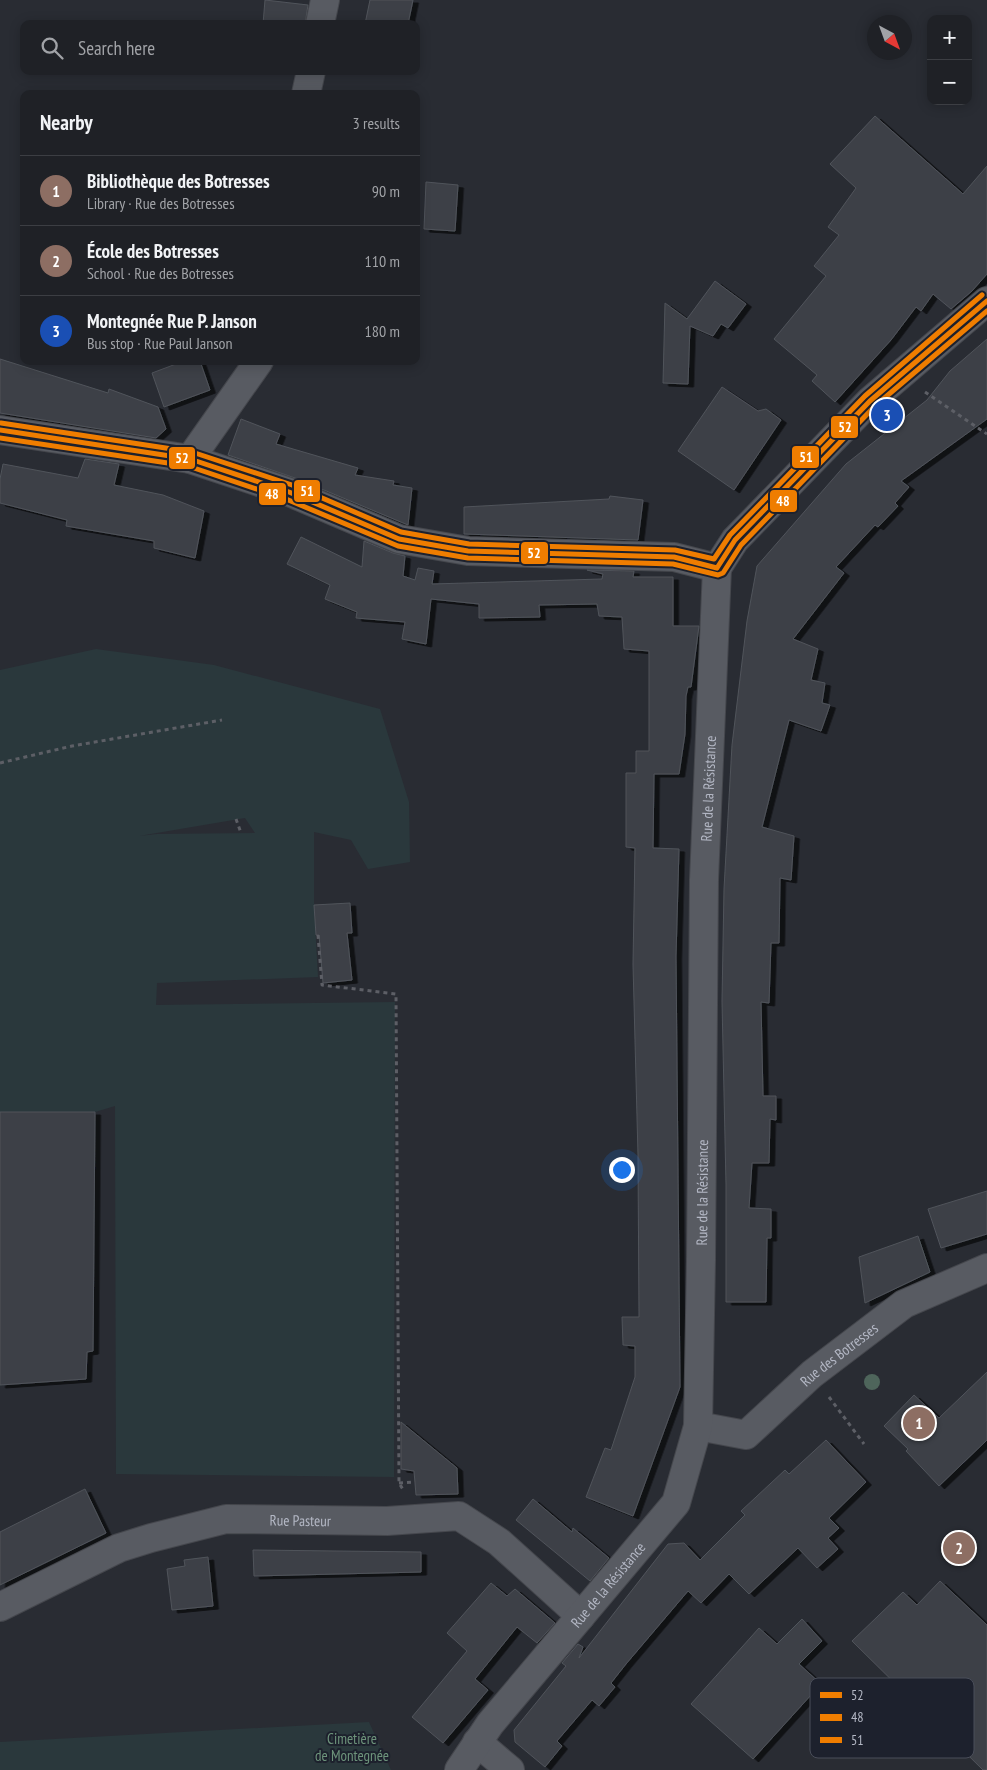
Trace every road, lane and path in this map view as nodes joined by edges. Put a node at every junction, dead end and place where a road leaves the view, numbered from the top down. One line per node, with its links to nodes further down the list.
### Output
1 (325, 0): 2 (street)
2 (321, 20)
3 (310, 75): 4 (street)
4 (307, 90)
5 (987, 301): 7 (street)
6 (256, 365): 10 (street)
7 (902, 376): 9 (path); 11 (street)
8 (0, 430): 10 (street)
9 (987, 434)
10 (190, 459): 11 (street)
11 (717, 568): 19 (street, Rue de la Résistance)
12 (222, 720): 13 (path)
13 (0, 763)
14 (236, 819): 15 (path)
15 (240, 833)
16 (318, 935): 21 (path)
17 (987, 1268): 18 (street, Rue des Botresses)
18 (812, 1374): 19 (street, Rue des Botresses); 20 (path)
19 (698, 1426): 23 (street, Rue de la Résistance)
20 (864, 1444)
21 (415, 1482)
22 (0, 1607): 23 (street, Rue Pasteur)
23 (581, 1616): 24 (street, Rue de la Résistance)
24 (477, 1742): 25 (street, Rue de la Résistance); 26 (street)
25 (459, 1770)
26 (510, 1770)

